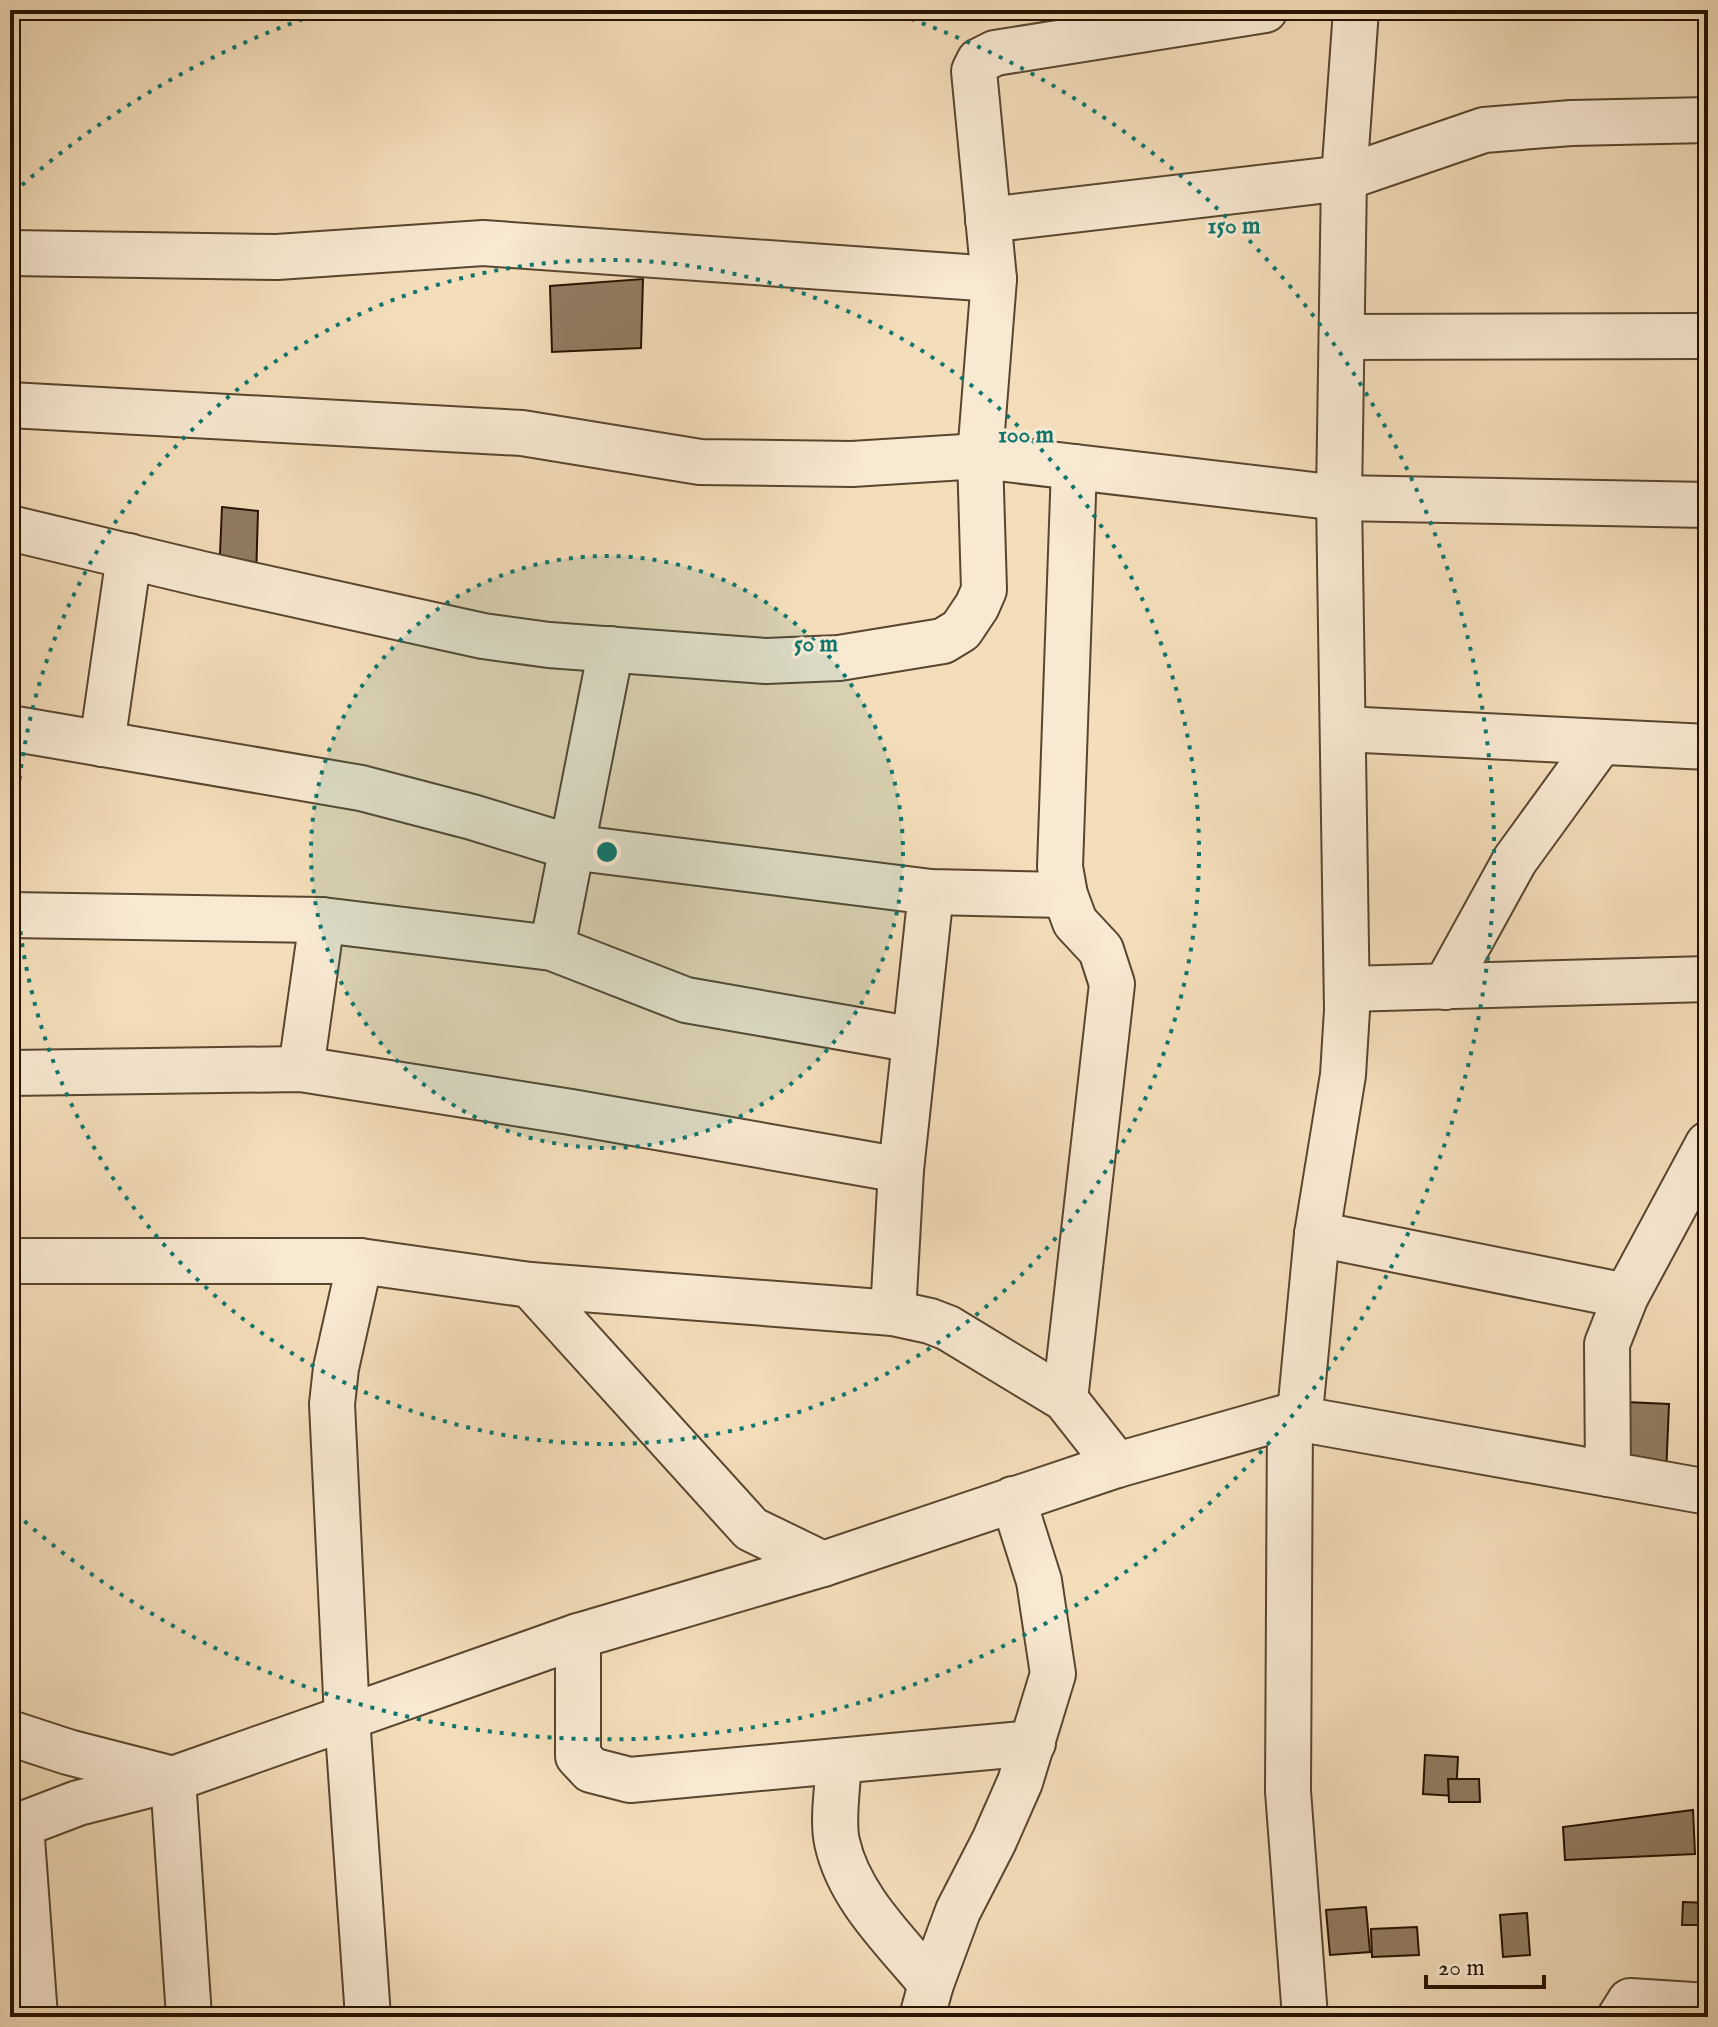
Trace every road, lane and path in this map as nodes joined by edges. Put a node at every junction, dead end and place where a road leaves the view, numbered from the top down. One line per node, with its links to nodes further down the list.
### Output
1 (1265, 10): 5 (street)
2 (1356, 10): 4 (street)
3 (1708, 120): 4 (street)
4 (1344, 178): 5 (street); 9 (street)
5 (988, 220): 7 (street)
6 (10, 253): 7 (street)
7 (994, 279): 11 (street)
8 (1708, 336): 9 (street)
9 (1342, 337): 13 (street)
10 (10, 405): 11 (street)
11 (980, 456): 12 (street); 17 (street)
12 (1074, 467): 13 (street); 25 (street)
13 (1339, 498): 14 (street); 19 (street)
14 (1708, 505)
15 (10, 528): 16 (street)
16 (129, 556): 17 (street); 21 (street)
17 (611, 649): 23 (street)
18 (10, 728): 21 (street)
19 (1343, 729): 20 (street); 31 (street)
20 (1600, 743): 22 (street); 30 (street)
21 (102, 744): 23 (street)
22 (1708, 747)
23 (570, 847): 24 (street); 28 (street)
24 (931, 892): 25 (street); 32 (street)
25 (1065, 895): 43 (street)
26 (10, 915): 27 (street)
27 (322, 920): 28 (street); 33 (street)
28 (552, 948): 32 (street)
29 (1708, 979): 30 (street)
30 (1445, 987): 31 (street)
31 (1347, 989): 37 (street)
32 (915, 1040): 36 (street)
33 (301, 1069): 34 (street); 36 (street)
34 (10, 1073)
35 (1708, 1144): 41 (street)
36 (901, 1170): 42 (street)
37 (1317, 1234): 41 (street); 44 (street)
38 (10, 1261): 39 (street)
39 (360, 1261): 40 (street); 51 (street)
40 (530, 1285): 42 (street); 49 (street)
41 (1626, 1296): 46 (street)
42 (893, 1313): 43 (street)
43 (1065, 1399): 45 (street)
44 (1295, 1415): 45 (street); 46 (street); 62 (street)
45 (1117, 1465): 48 (street)
46 (1608, 1474): 47 (street)
47 (1708, 1492)
48 (1013, 1499): 49 (street); 53 (street)
49 (823, 1564): 50 (street)
50 (578, 1636): 51 (street); 54 (street)
51 (347, 1717): 55 (street); 61 (street)
52 (10, 1733): 55 (street)
53 (1033, 1743): 54 (street); 57 (street)
54 (839, 1761): 57 (street)
55 (173, 1779): 56 (street); 60 (street)
56 (15, 1827): 59 (street)
57 (927, 2001)
58 (1708, 2006): 63 (street)
59 (35, 2017)
60 (189, 2017)
61 (368, 2017)
62 (1305, 2017)
63 (1620, 2017)

